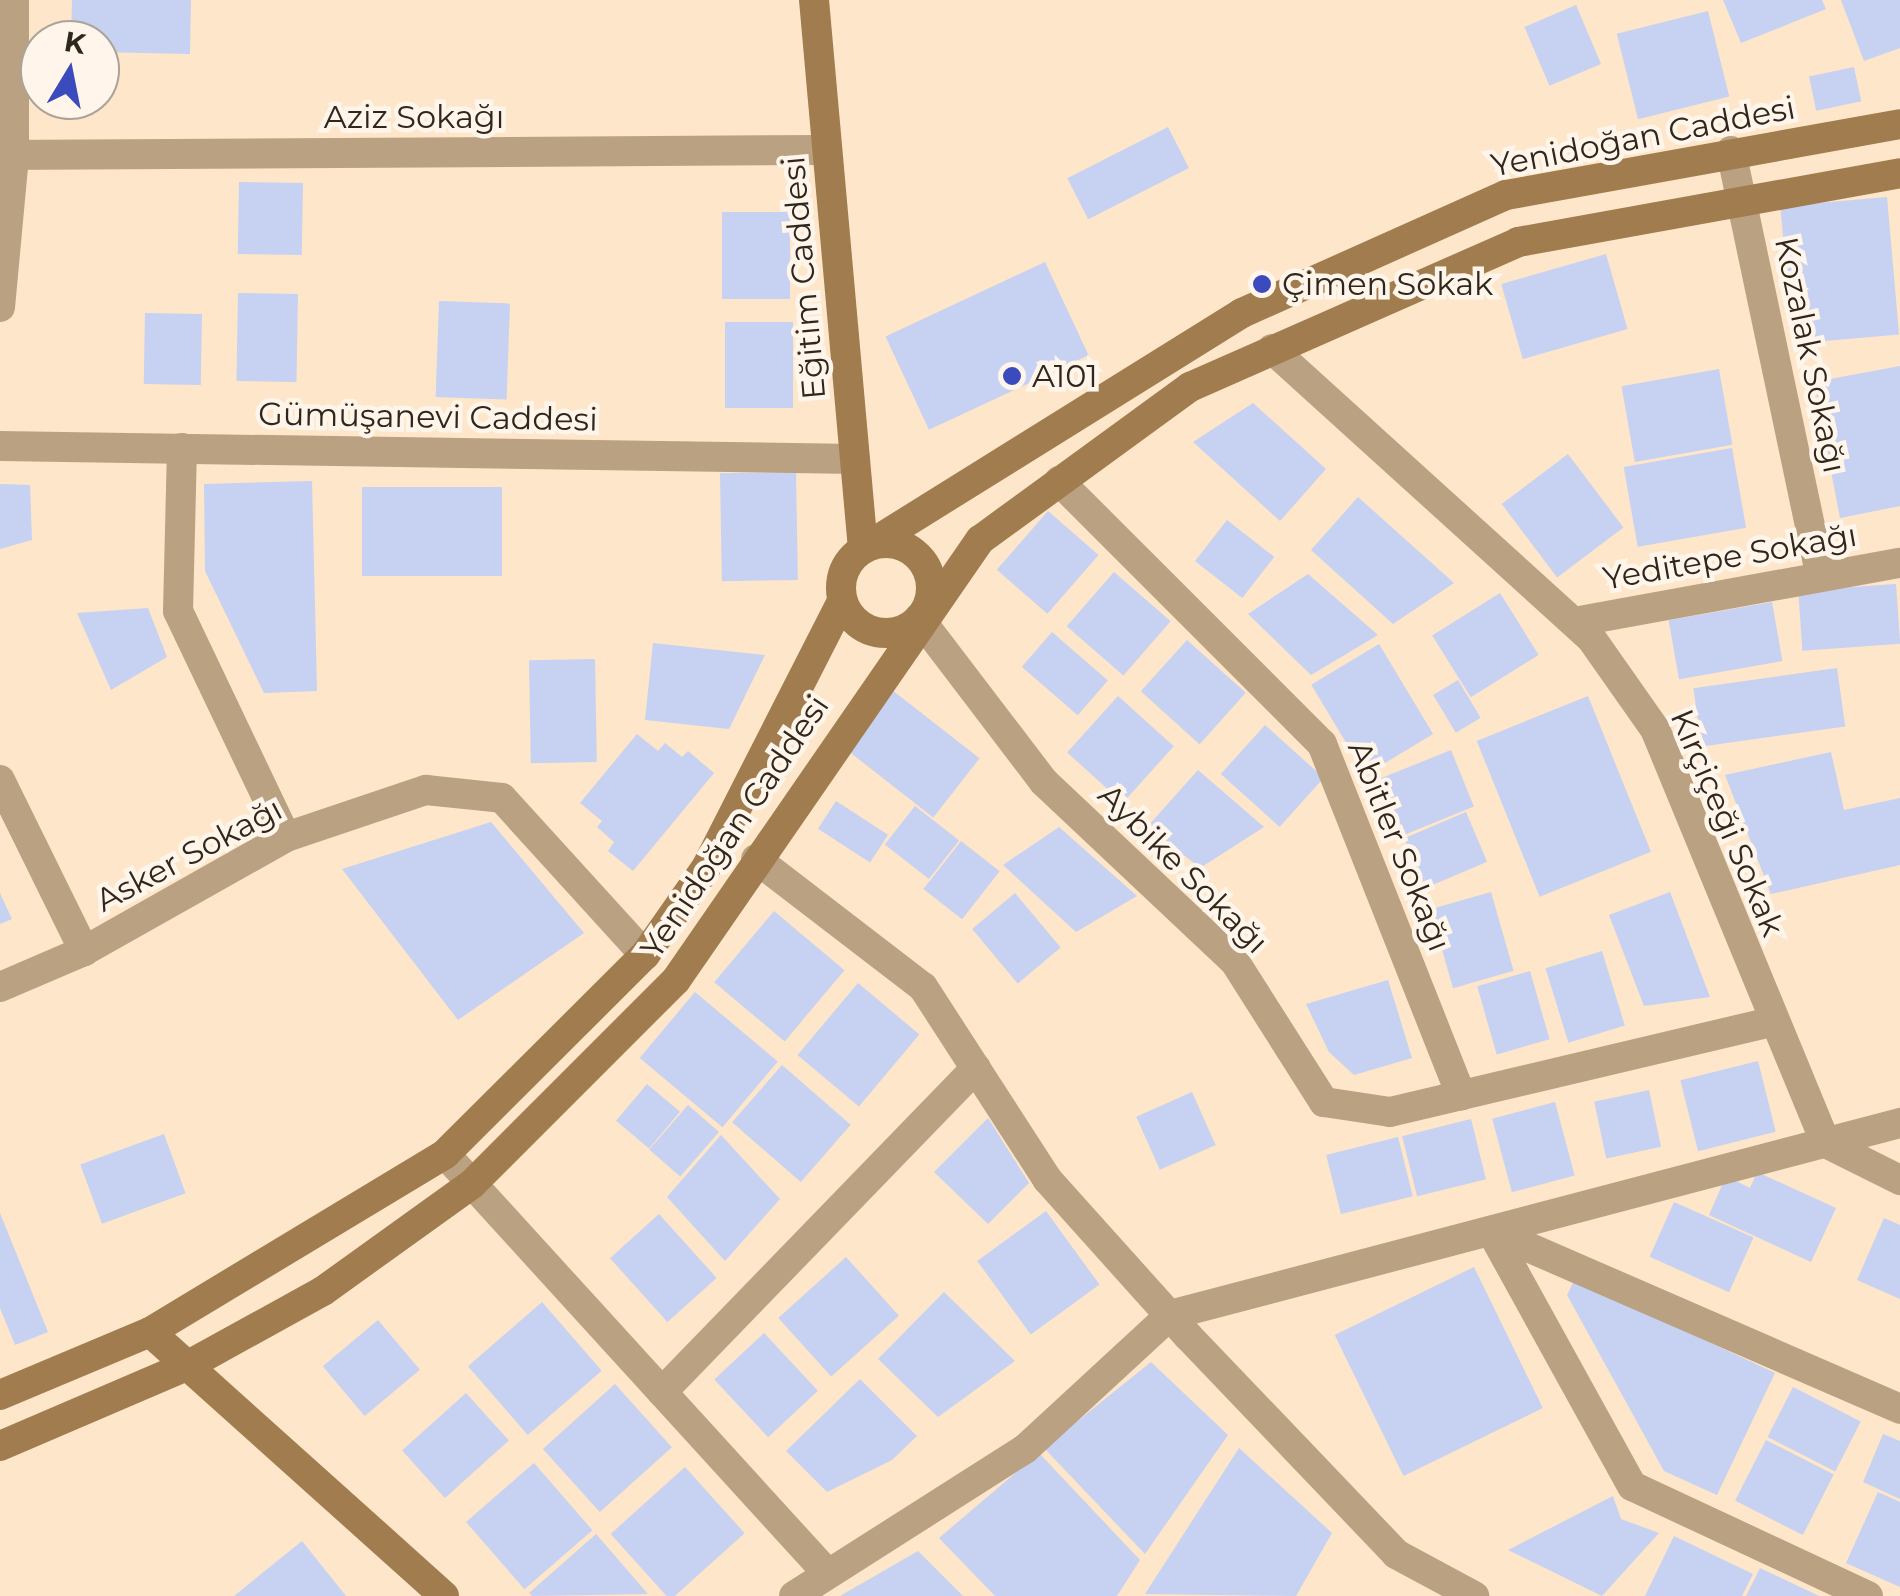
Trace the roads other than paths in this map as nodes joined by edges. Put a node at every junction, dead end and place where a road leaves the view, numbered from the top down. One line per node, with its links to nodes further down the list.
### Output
1 (14, 0): 6 (street)
2 (814, 0): 4 (street, Eğitim Caddesi)
3 (1900, 124): 5 (street, Yenidoğan Caddesi)
4 (828, 150): 6 (street, Aziz Sokağı); 14 (street, Eğitim Caddesi)
5 (1731, 150): 8 (street, Kozalak Sokağı); 10 (street, Yenidoğan Caddesi)
6 (7, 155): 9 (street)
7 (1900, 174): 8 (street, Yenidoğan Caddesi)
8 (1742, 201): 11 (street, Yenidoğan Caddesi); 18 (street, Kozalak Sokağı)
9 (0, 307)
10 (1242, 313): 11 (street); 16 (street, Yenidoğan Caddesi)
11 (1272, 348): 15 (street, Yenidoğan Caddesi); 21 (street, Kırçiçeği Sokak)
12 (0, 446): 13 (street, Gümüşanevi Caddesi)
13 (182, 448): 14 (street, Gümüşanevi Caddesi); 23 (street)
14 (855, 459): 16 (street, Eğitim Caddesi)
15 (1059, 481): 20 (street, Yenidoğan Caddesi); 30 (street, Abitler Sokağı)
16 (863, 550): 19 (street); 20 (street)
17 (1900, 564): 18 (street, Yeditepe Sokağı)
18 (1820, 573): 21 (street, Yeditepe Sokağı)
19 (842, 600): 20 (street); 26 (street, Yenidoğan Caddesi)
20 (918, 618): 24 (street, Yenidoğan Caddesi); 30 (street, Aybike Sokağı)
21 (1574, 622): 28 (street, Kırçiçeği Sokak)
22 (0, 780): 25 (street)
23 (286, 838): 25 (street, Asker Sokağı); 26 (street, Asker Sokağı)
24 (756, 859): 29 (street); 35 (street, Yenidoğan Caddesi)
25 (84, 951): 27 (street, Asker Sokağı)
26 (645, 954): 33 (street, Yenidoğan Caddesi)
27 (0, 987)
28 (1772, 1022): 30 (street, Aybike Sokağı); 32 (street, Kırçiçeği Sokak)
29 (976, 1068): 37 (street); 40 (street)
30 (1461, 1095)
31 (1900, 1123): 32 (street)
32 (1826, 1143): 34 (street); 36 (street)
33 (445, 1154): 35 (street); 38 (street, Yenidoğan Caddesi)
34 (1900, 1180)
35 (472, 1184): 39 (street, Yenidoğan Caddesi); 40 (street)
36 (1491, 1231): 37 (street); 42 (street); 48 (street)
37 (1170, 1315): 44 (street); 47 (street)
38 (150, 1332): 39 (street); 41 (street, Yenidoğan Caddesi)
39 (187, 1366): 43 (street, Yenidoğan Caddesi); 45 (street)
40 (662, 1392): 44 (street)
41 (0, 1394)
42 (1900, 1409)
43 (0, 1446)
44 (828, 1574): 46 (street)
45 (444, 1596)
46 (794, 1596)
47 (1474, 1596)
48 (1868, 1596)

